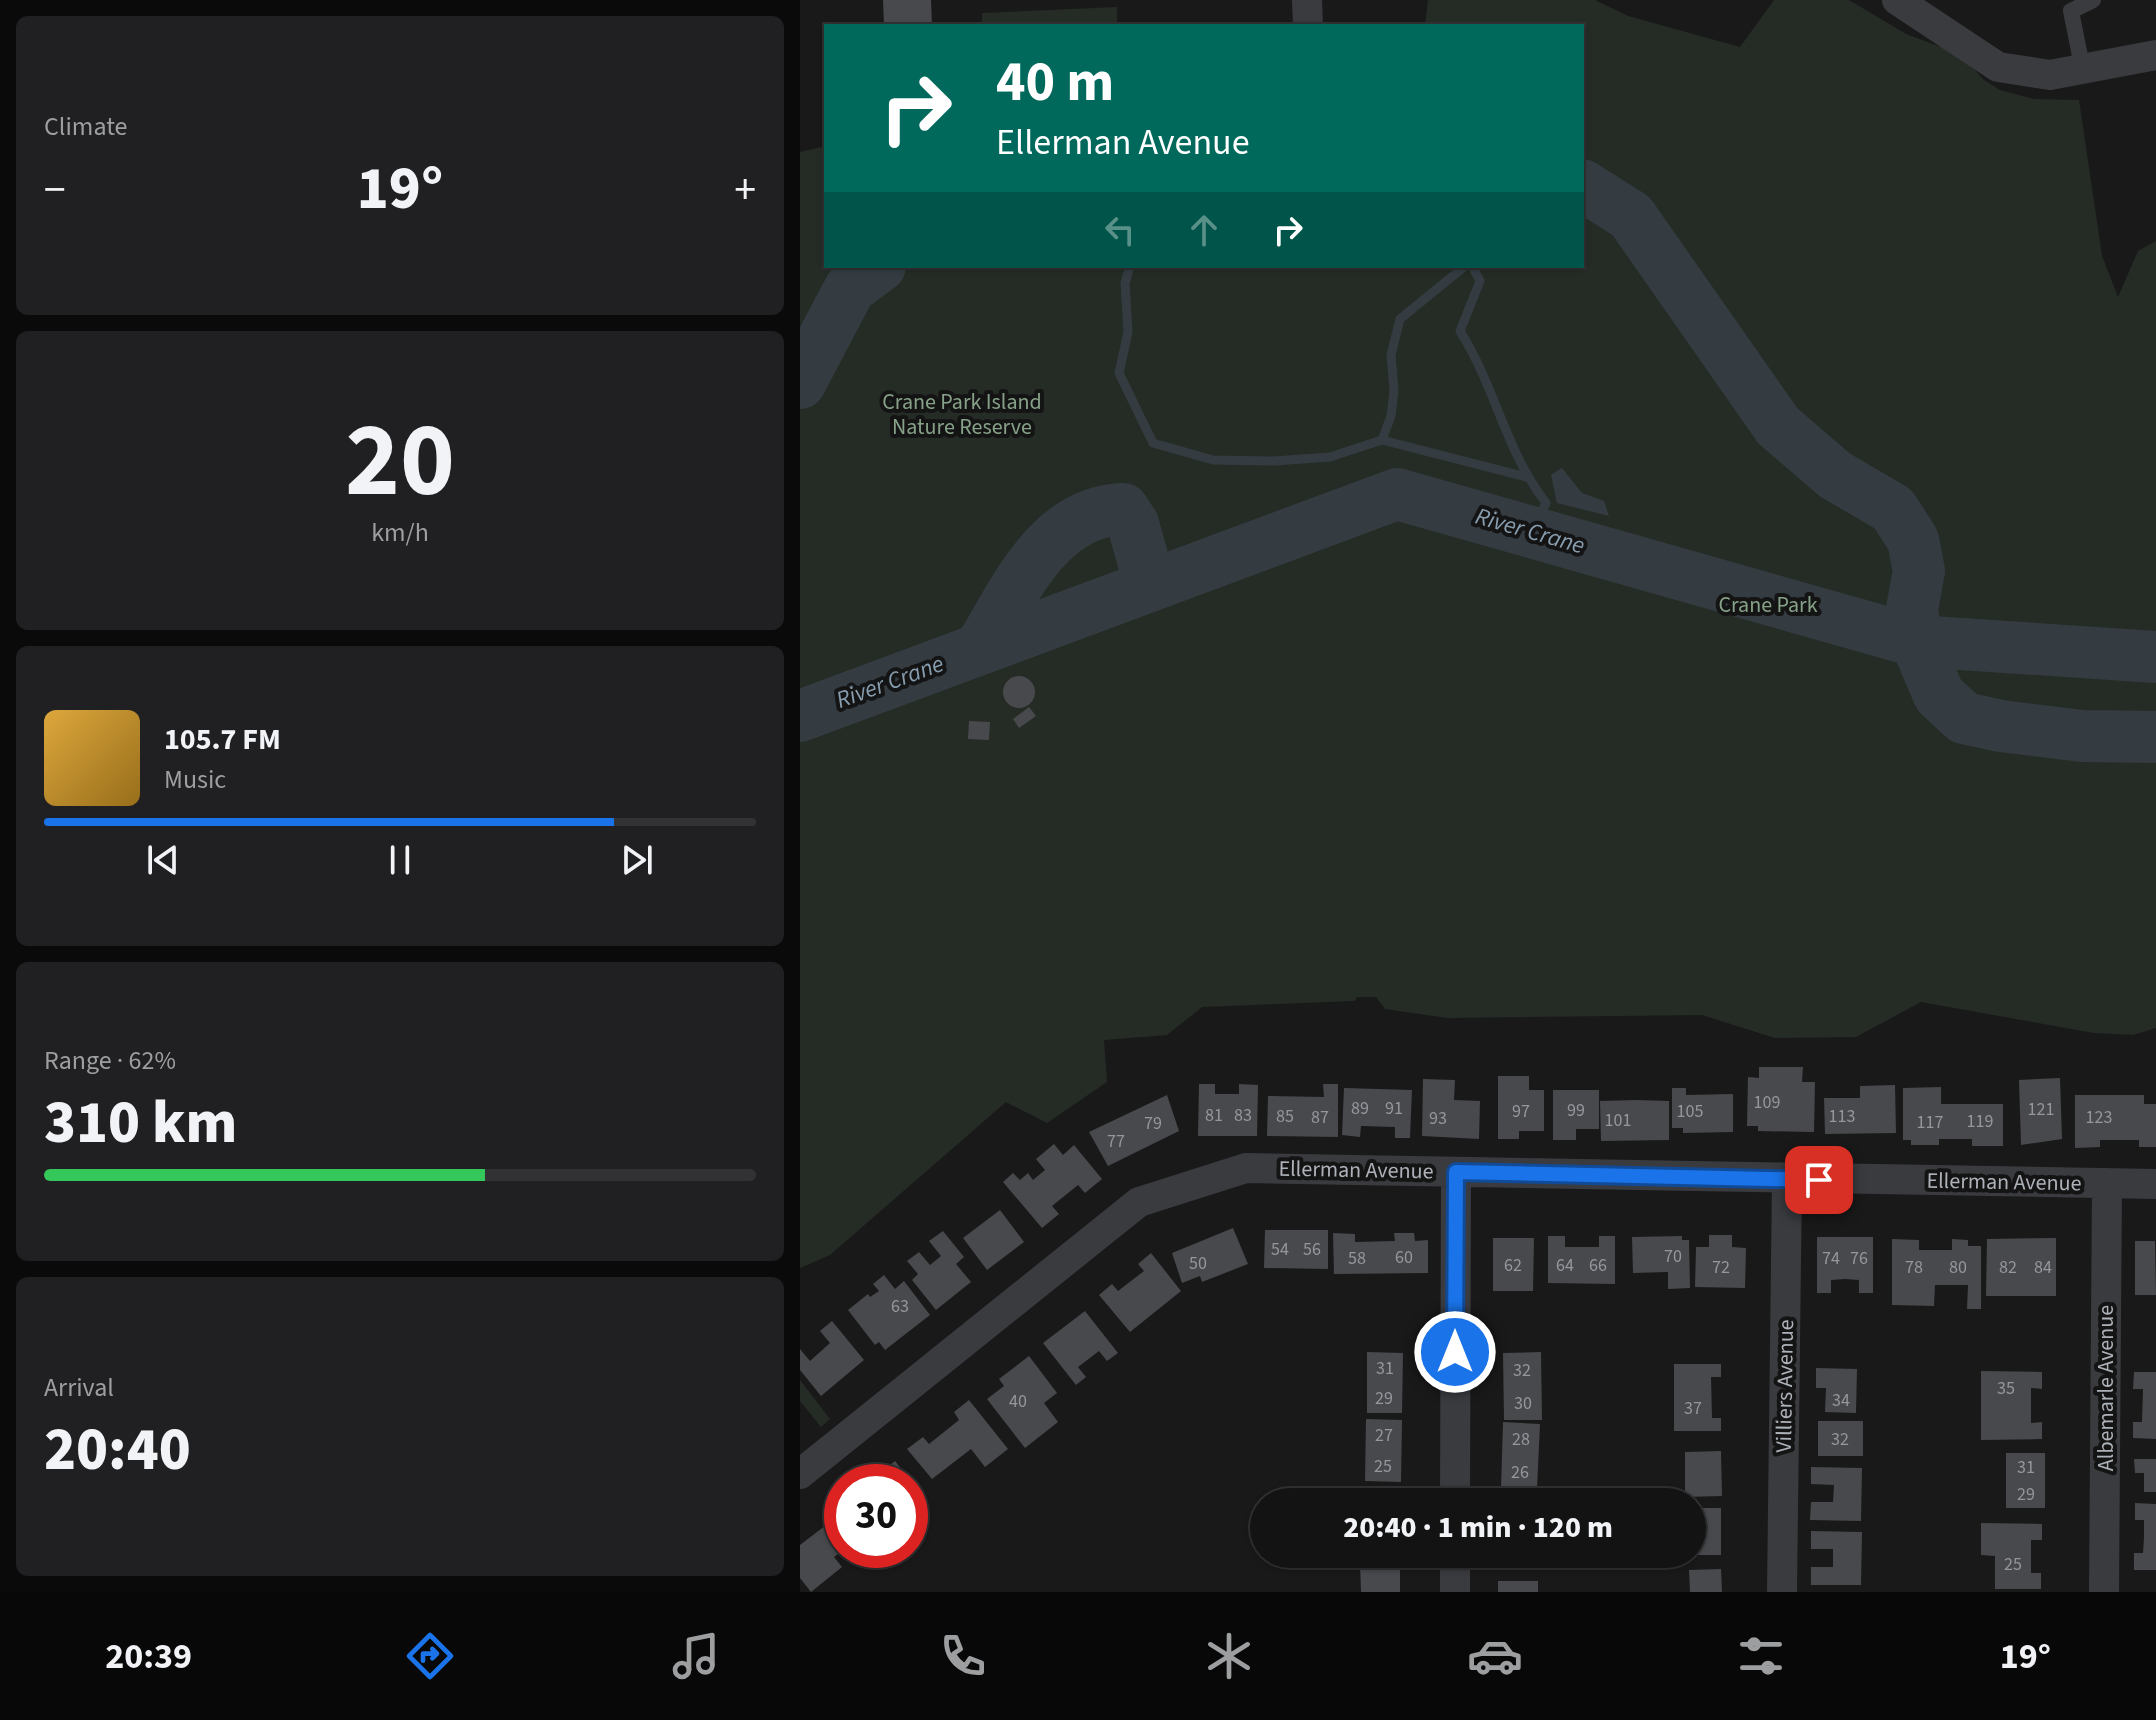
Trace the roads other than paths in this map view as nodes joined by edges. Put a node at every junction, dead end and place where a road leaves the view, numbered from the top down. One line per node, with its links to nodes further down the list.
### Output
1 (1897, 0): 3 (street)
2 (2093, 0): 5 (lane)
3 (1934, 11): 5 (street)
4 (2156, 55): 5 (street)
5 (2083, 71)
6 (1456, 1172): 7 (street, Ellerman Avenue); 10 (street, Ellerman Avenue); 11 (street)
7 (1787, 1179): 8 (street, Ellerman Avenue); 14 (street, Villiers Avenue)
8 (2107, 1183): 9 (street, Ellerman Avenue); 15 (street, Albemarle Avenue)
9 (2156, 1184)
10 (800, 1474)
11 (1455, 1488)
12 (1455, 1568): 13 (street)
13 (1455, 1592)
14 (1782, 1592)
15 (2104, 1592)

